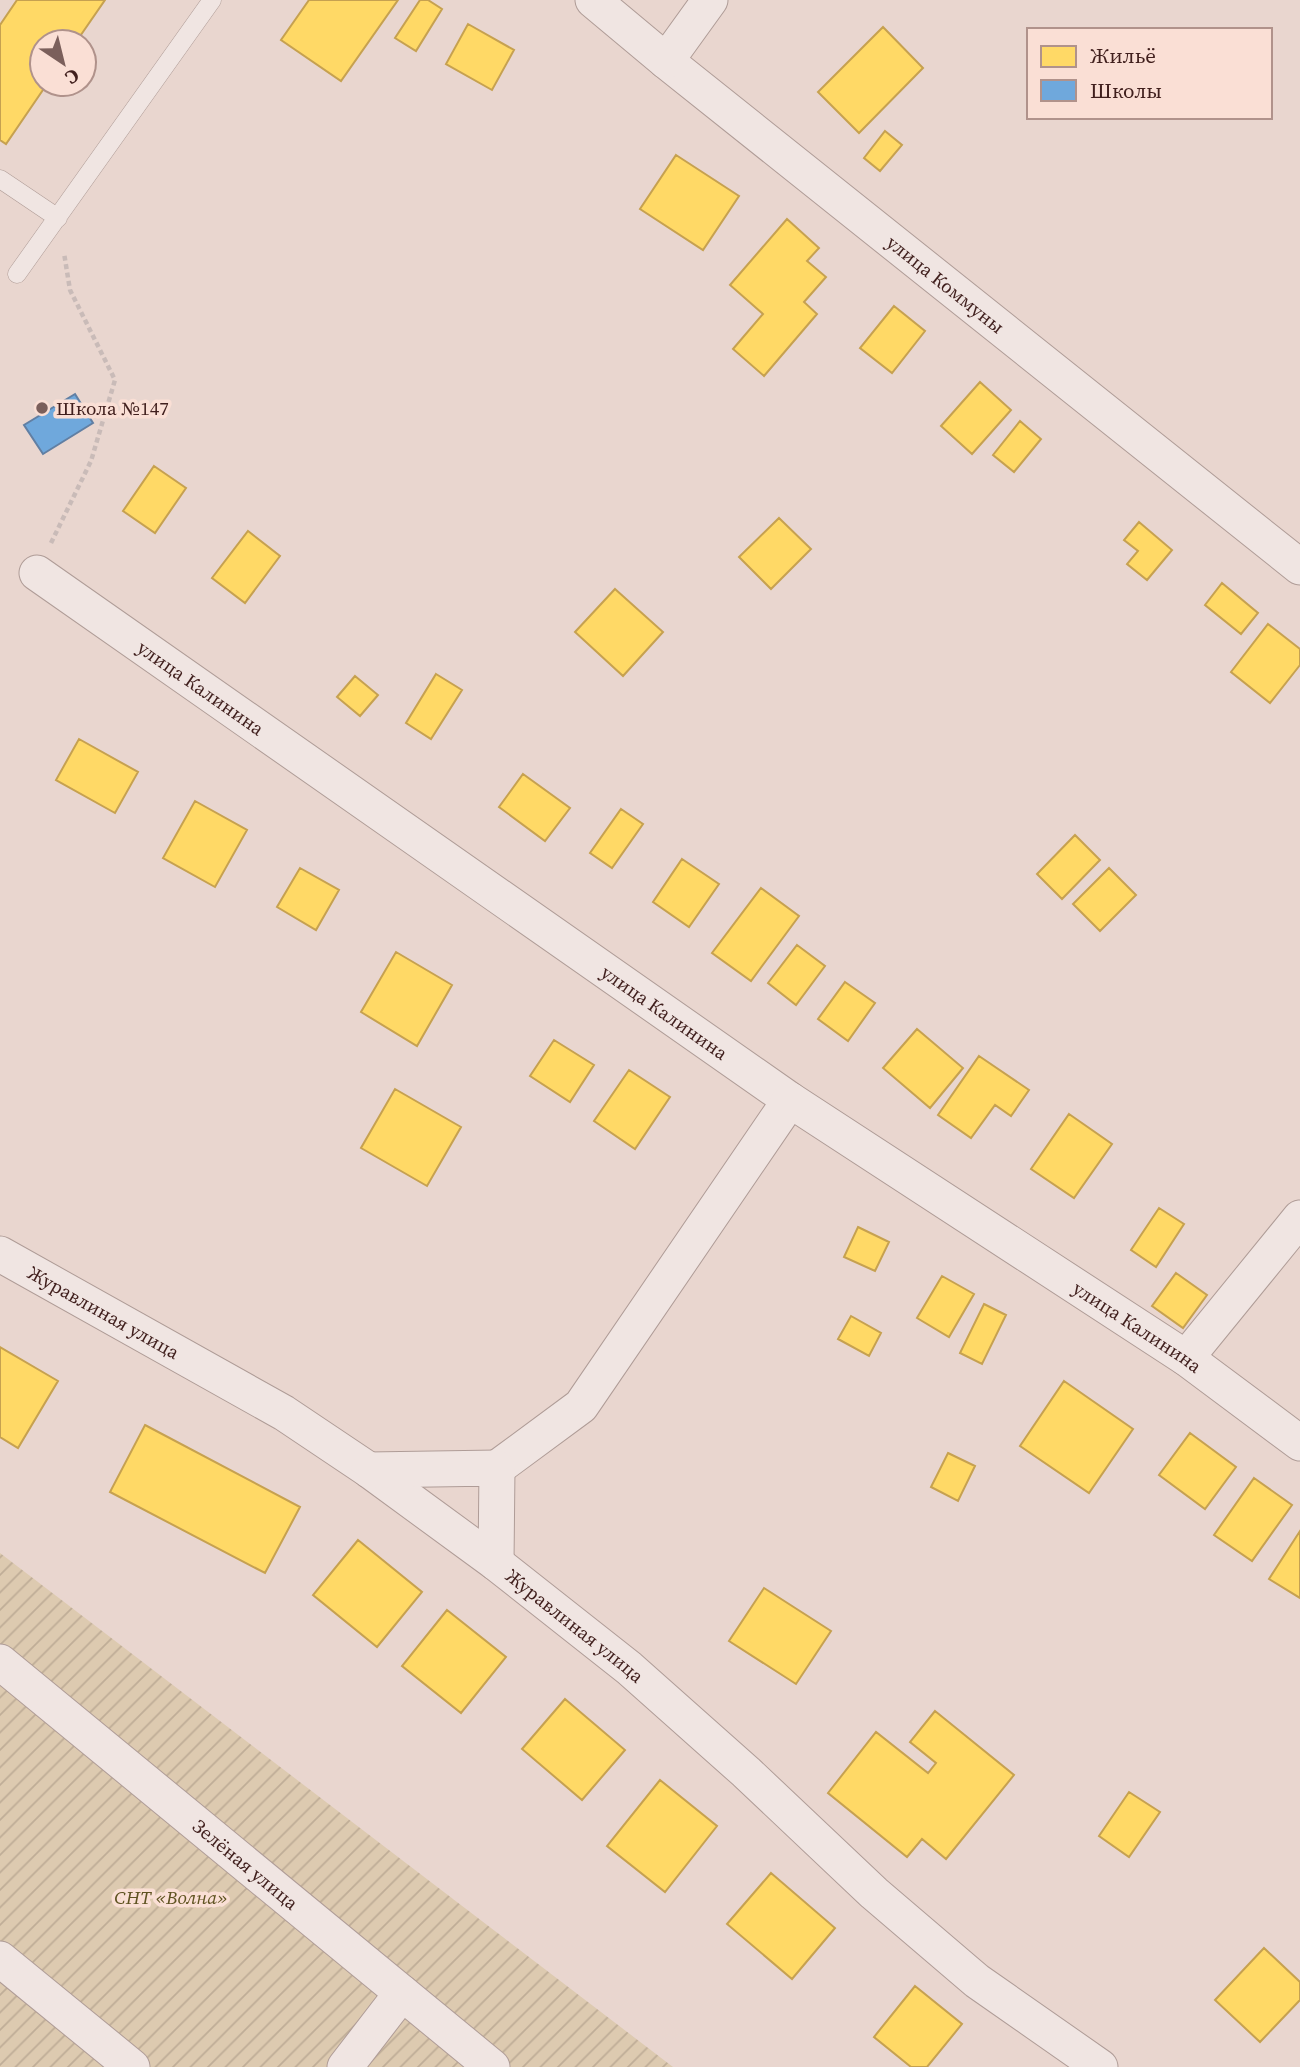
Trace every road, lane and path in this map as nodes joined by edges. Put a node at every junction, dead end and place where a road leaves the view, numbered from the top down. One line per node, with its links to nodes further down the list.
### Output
1 (212, 0): 6 (lane)
2 (593, 0): 4 (street, улица Коммуны)
3 (710, 0): 4 (street)
4 (666, 61): 8 (street, улица Коммуны)
5 (0, 179): 6 (lane)
6 (58, 218): 7 (lane); 9 (path)
7 (17, 274)
8 (1300, 567)
9 (37, 573): 10 (street, улица Калинина)
10 (790, 1100): 13 (street, улица Калинина); 15 (street)
11 (1300, 1218): 13 (street)
12 (0, 1254): 16 (street, Журавлиная улица)
13 (1186, 1358): 14 (street, улица Калинина)
14 (1300, 1443)
15 (497, 1468): 16 (street); 17 (street)
16 (369, 1471): 17 (street, Журавлиная улица)
17 (496, 1563): 24 (street, Журавлиная улица)
18 (0, 1661): 20 (street, Зелёная улица)
19 (0, 1959): 21 (street)
20 (402, 1993): 22 (street); 23 (street, Зелёная улица)
21 (132, 2067)
22 (345, 2067)
23 (492, 2067)
24 (1100, 2067)

